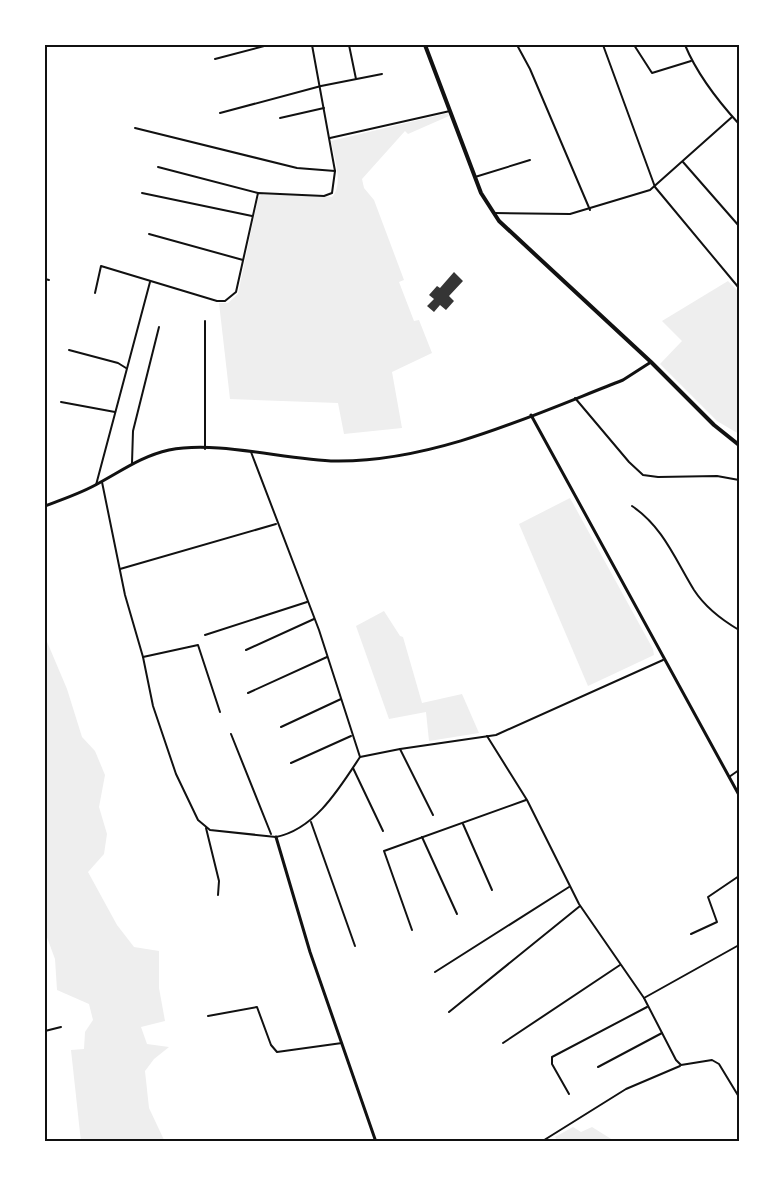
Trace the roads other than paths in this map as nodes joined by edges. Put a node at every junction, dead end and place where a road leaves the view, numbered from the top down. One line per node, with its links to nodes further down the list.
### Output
1 (268, 45): 9 (street)
2 (312, 45): 13 (street)
3 (349, 45): 12 (street)
4 (425, 45): 15 (main road)
5 (517, 45): 30 (street)
6 (603, 45): 27 (street)
7 (634, 45): 10 (street)
8 (685, 45): 10 (street)
9 (215, 60)
10 (691, 61): 17 (street)
11 (382, 74): 12 (street)
12 (356, 79): 13 (street)
13 (321, 86): 14 (street); 16 (street)
14 (324, 108): 18 (street); 21 (street)
15 (450, 111): 21 (street); 26 (main road)
16 (220, 113)
17 (732, 117): 19 (street); 23 (street)
18 (280, 118)
19 (739, 124)
20 (135, 128): 25 (street)
21 (329, 139): 25 (street)
22 (530, 160): 26 (street)
23 (683, 162): 27 (street); 33 (street)
24 (158, 167): 29 (street)
25 (335, 171): 29 (street)
26 (475, 177): 31 (main road)
27 (655, 187): 30 (street); 37 (street)
28 (142, 193): 32 (street)
29 (258, 193): 32 (street)
30 (590, 210): 31 (street)
31 (493, 213): 42 (main road)
32 (252, 216): 35 (street)
33 (739, 226)
34 (149, 234): 35 (street)
35 (243, 260): 36 (street)
36 (150, 282): 38 (street); 43 (street)
37 (739, 288)
38 (95, 293)
39 (205, 321): 49 (street)
40 (159, 327): 51 (street)
41 (69, 350): 43 (street)
42 (651, 362): 44 (street); 48 (main road)
43 (126, 368): 46 (street)
44 (575, 398): 47 (street); 52 (street)
45 (61, 402): 46 (street)
46 (115, 412): 54 (street)
47 (531, 415): 50 (street); 66 (street)
48 (739, 445)
49 (205, 449): 50 (street); 51 (street)
50 (251, 452): 57 (street)
51 (132, 463): 53 (street)
52 (739, 480)
53 (102, 482): 54 (street); 58 (street)
54 (96, 485): 55 (street)
55 (45, 506)
56 (632, 506): 61 (street)
57 (276, 524): 58 (street); 59 (street)
58 (120, 569): 64 (street)
59 (307, 602): 60 (street); 62 (street)
60 (315, 619): 63 (street); 65 (street)
61 (739, 630)
62 (205, 635)
63 (246, 650)
64 (143, 657): 69 (street); 85 (street)
65 (327, 657): 67 (street); 68 (street)
66 (663, 660): 73 (street); 79 (street)
67 (248, 693)
68 (340, 699): 70 (street); 72 (street)
69 (220, 712)
70 (281, 727)
71 (231, 734): 87 (street)
72 (352, 735): 75 (street); 76 (street)
73 (487, 736): 74 (street); 81 (street)
74 (400, 749): 75 (street); 82 (street)
75 (360, 758): 77 (street)
76 (291, 763)
77 (353, 768): 83 (street); 86 (street)
78 (739, 770): 79 (street)
79 (728, 777): 80 (street)
80 (739, 795)
81 (527, 800): 84 (street); 90 (street)
82 (433, 815)
83 (311, 822): 87 (street); 98 (street)
84 (463, 824): 88 (street); 91 (street)
85 (206, 828): 87 (street); 92 (street)
86 (383, 831)
87 (274, 836): 108 (street)
88 (422, 836): 94 (street); 95 (street)
89 (739, 876): 96 (street)
90 (570, 886): 93 (street); 100 (street)
91 (492, 890)
92 (218, 895)
93 (580, 906): 99 (street); 103 (street)
94 (457, 914)
95 (411, 930)
96 (691, 934)
97 (739, 945): 101 (street)
98 (355, 946)
99 (620, 965): 101 (street); 109 (street)
100 (435, 972)
101 (644, 998): 102 (street)
102 (648, 1006): 107 (street); 112 (street)
103 (450, 1012)
104 (208, 1016): 108 (street)
105 (61, 1027): 106 (street)
106 (45, 1031)
107 (662, 1033): 110 (street); 111 (street)
108 (342, 1043): 114 (street)
109 (503, 1043)
110 (681, 1065): 113 (street); 115 (street)
111 (598, 1066)
112 (569, 1094)
113 (739, 1097)
114 (376, 1142)
115 (541, 1142)

